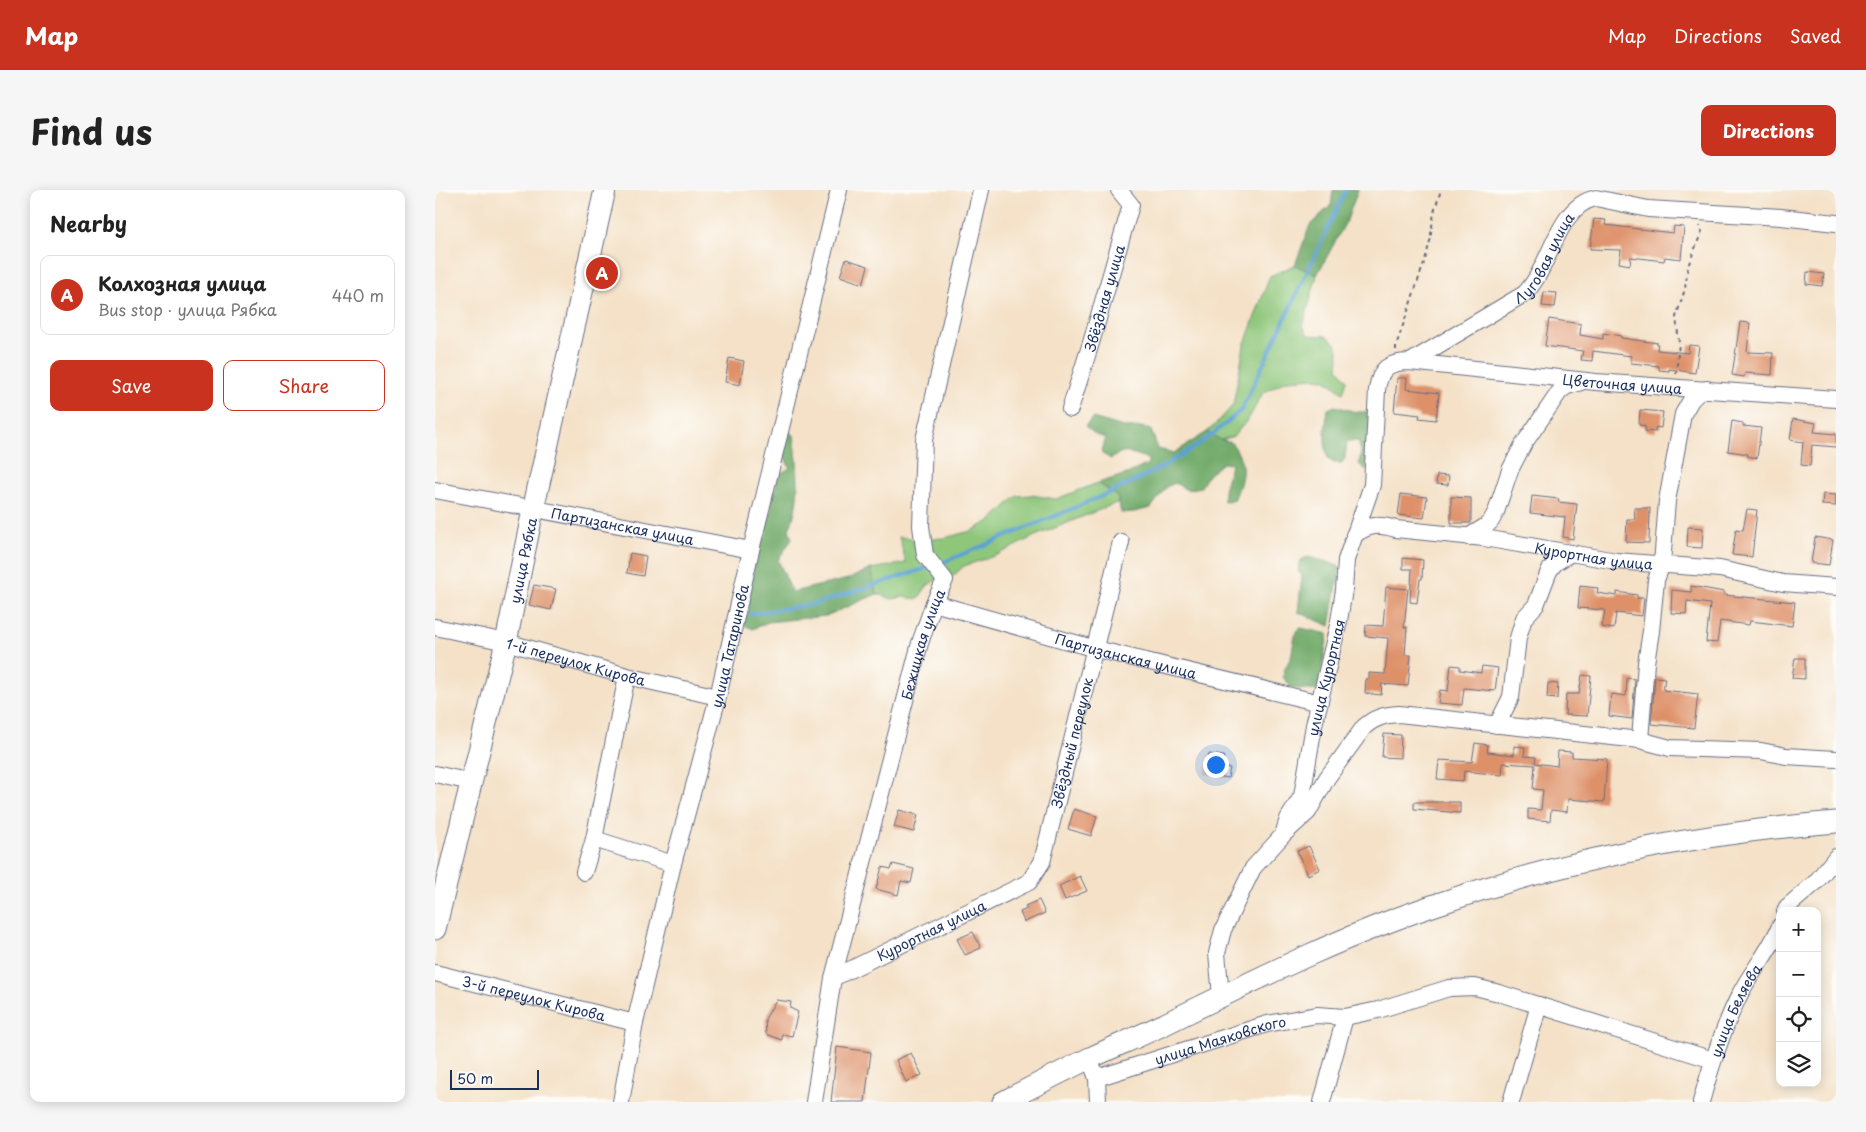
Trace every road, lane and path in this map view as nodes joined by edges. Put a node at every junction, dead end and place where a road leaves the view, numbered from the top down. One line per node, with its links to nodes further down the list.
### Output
1 (605, 190): 15 (main road, улица Рябка)
2 (839, 190): 19 (street, улица Татаринова)
3 (981, 190): 23 (street, Бежицкая улица)
4 (1119, 190): 13 (street, Звёздная улица)
5 (1441, 190): 8 (path)
6 (1695, 212): 7 (street, Луговая улица); 8 (street, Луговая улица); 10 (path)
7 (1836, 223)
8 (1403, 362): 9 (street, Цветочная улица); 16 (street, улица Курортная)
9 (1596, 382): 10 (street, Цветочная улица); 17 (street)
10 (1675, 387): 11 (street, Цветочная улица)
11 (1707, 389): 12 (street, Цветочная улица); 21 (street)
12 (1836, 399)
13 (1070, 408)
14 (435, 490): 15 (street, Партизанская улица)
15 (533, 510): 19 (street, Партизанская улица); 25 (main road, улица Рябка)
16 (1353, 535): 17 (street, Курортная улица); 29 (street, улица Курортная)
17 (1469, 537): 20 (street, Курортная улица)
18 (1121, 542): 26 (street, Звёздный переулок)
19 (751, 550): 28 (street, улица Татаринова)
20 (1571, 553): 21 (street, Курортная улица); 30 (street)
21 (1662, 564): 22 (street, Курортная улица); 31 (street)
22 (1836, 587)
23 (933, 603): 26 (street, Партизанская улица); 47 (street, Бежицкая улица)
24 (435, 627): 25 (street, 1-й переулок Кирова)
25 (506, 642): 27 (street, 1-й переулок Кирова); 34 (main road, улица Рябка)
26 (1096, 649): 29 (street, Партизанская улица); 41 (street, Звёздный переулок)
27 (627, 676): 28 (street, 1-й переулок Кирова); 37 (street)
28 (717, 697): 39 (street, улица Татаринова)
29 (1320, 703): 36 (street, улица Курортная)
30 (1497, 725): 31 (street); 36 (street)
31 (1640, 740): 32 (street)
32 (1836, 759)
33 (435, 774): 34 (street)
34 (471, 782): 42 (main road, улица Рябка)
35 (1836, 822): 48 (main road)
36 (1283, 835): 48 (street, улица Курортная)
37 (594, 839): 39 (street); 40 (street)
38 (1836, 857): 43 (street)
39 (673, 864): 51 (street, улица Татаринова)
40 (584, 872)
41 (1029, 882): 47 (street, Курортная улица)
42 (438, 906): 44 (main road, улица Рябка)
43 (1787, 907)
44 (435, 929)
45 (1776, 936): 53 (street, улица Беляева)
46 (435, 973): 51 (street, 3-й переулок Кирова)
47 (833, 978): 56 (street, Бежицкая улица)
48 (1221, 996): 52 (main road)
49 (1539, 1005): 50 (street, улица Маяковского); 53 (street, улица Маяковского); 60 (street)
50 (1345, 1017): 54 (street, улица Маяковского); 59 (street)
51 (635, 1023): 55 (street, улица Татаринова)
52 (1090, 1058): 54 (street); 57 (main road)
53 (1713, 1060): 61 (street, улица Беляева)
54 (1097, 1078): 58 (street)
55 (621, 1102)
56 (814, 1102)
57 (1003, 1102)
58 (1098, 1102)
59 (1323, 1102)
60 (1511, 1102)
61 (1701, 1102)

